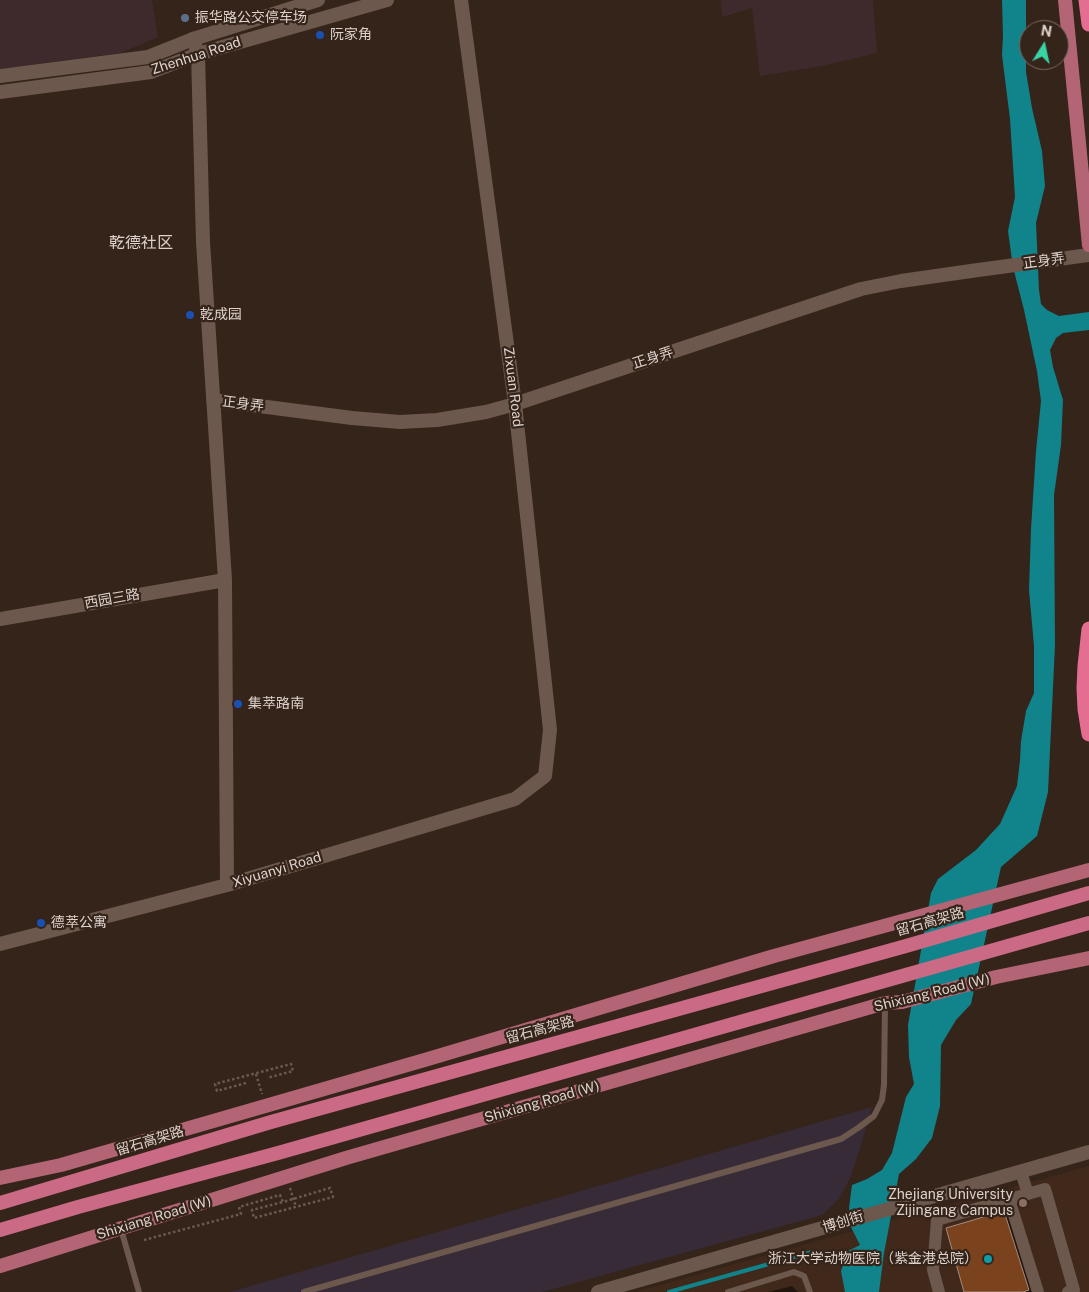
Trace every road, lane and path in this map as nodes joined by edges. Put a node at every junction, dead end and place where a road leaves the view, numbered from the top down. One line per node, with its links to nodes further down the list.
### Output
1 (318, 0): 7 (street, Zhenhua Road)
2 (387, 0): 8 (street, Zhenhua Road)
3 (461, 0): 14 (street, Zixuan Road)
4 (1065, 0): 11 (main road)
5 (1086, 0): 6 (highway)
6 (1089, 24)
7 (193, 38): 8 (street); 9 (street, Zhenhua Road)
8 (198, 54): 10 (street, Zhenhua Road); 13 (street)
9 (0, 76)
10 (0, 92)
11 (1089, 245)
12 (1089, 255): 14 (street, 正身弄)
13 (213, 400): 14 (street, 正身弄); 15 (street)
14 (515, 404): 19 (street, Zixuan Road)
15 (225, 580): 16 (street, 西园三路); 21 (street)
16 (0, 619)
17 (1089, 629): 18 (highway)
18 (1089, 734)
19 (545, 776): 21 (street, Xiyuanyi Road)
20 (1089, 870): 31 (main road)
21 (227, 885): 24 (street, Xiyuanyi Road)
22 (1089, 893): 33 (highway, 留石高架路)
23 (1089, 923): 38 (highway)
24 (0, 944)
25 (1089, 958): 26 (main road, Shixiang Road (W))
26 (886, 1003): 39 (main road, Shixiang Road (W)); 45 (lane)
27 (267, 1078): 28 (path)
28 (246, 1083)
29 (1089, 1152): 30 (street, 博创街)
30 (1021, 1172): 32 (street); 46 (street, 博创街)
31 (0, 1178)
32 (1028, 1194): 35 (street); 51 (street)
33 (27, 1195): 34 (highway); 37 (highway, 留石高架路)
34 (0, 1199)
35 (1009, 1199): 49 (street); 50 (street)
36 (283, 1202): 36 (path); 42 (path)
37 (0, 1203)
38 (22, 1223): 40 (highway); 41 (highway)
39 (121, 1229): 43 (main road, Shixiang Road (W)); 44 (lane)
40 (0, 1230)
41 (0, 1238)
42 (144, 1240)
43 (0, 1266)
44 (139, 1292)
45 (304, 1292)
46 (598, 1292)
47 (728, 1292): 48 (lane)
48 (810, 1292)
49 (939, 1292)
50 (1038, 1292)
51 (1068, 1292)

